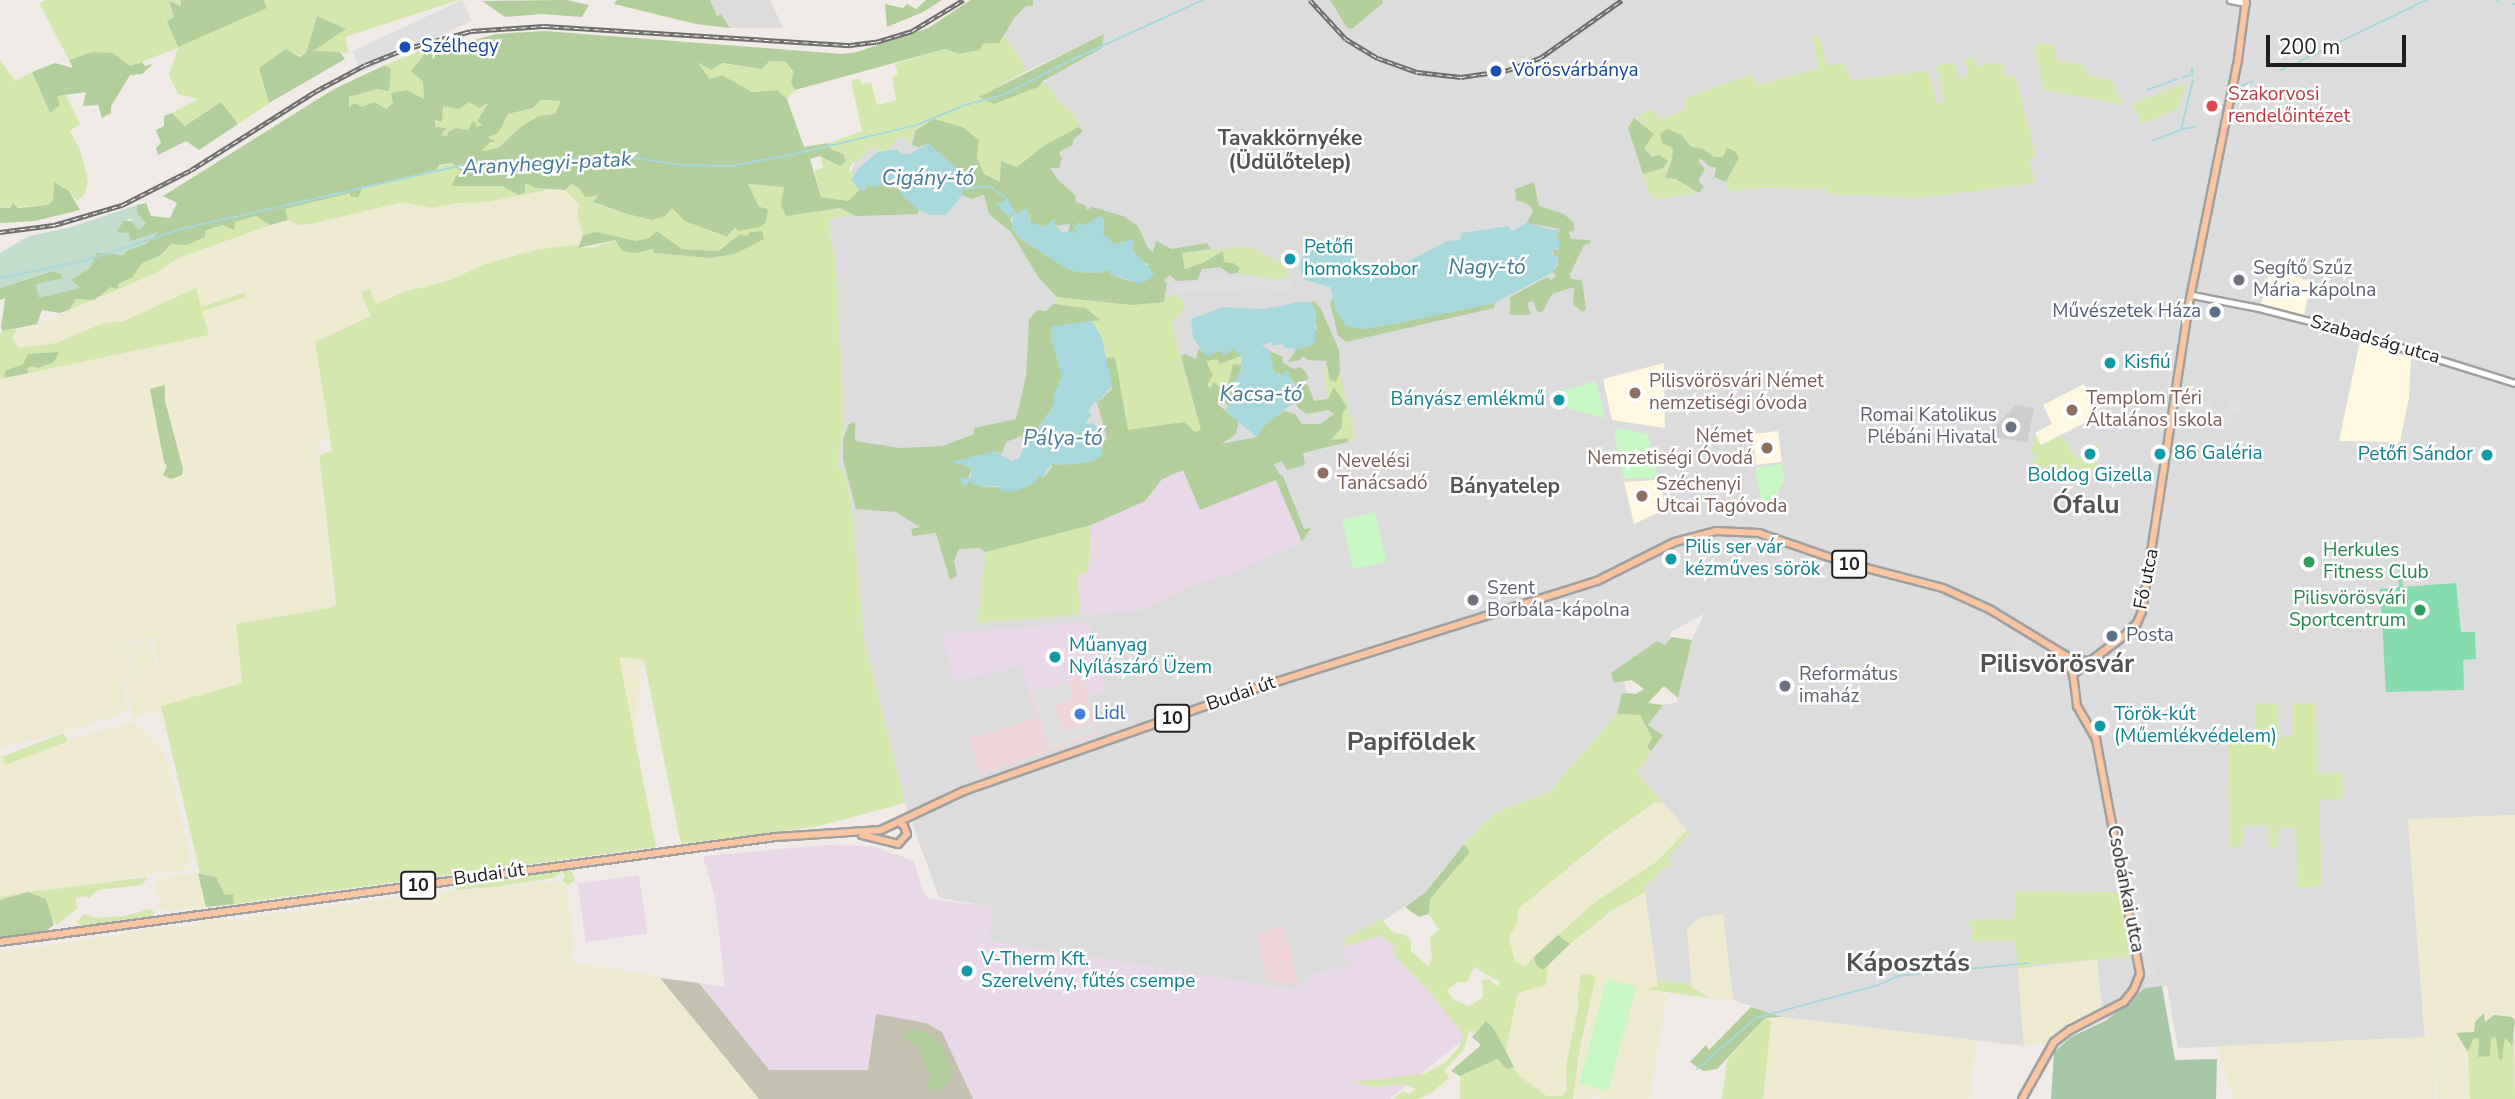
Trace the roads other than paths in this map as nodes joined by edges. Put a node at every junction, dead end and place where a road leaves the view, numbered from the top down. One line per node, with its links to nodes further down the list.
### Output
1 (2231, 0): 2 (street)
2 (2246, 2): 3 (main road, Fő utca)
3 (2192, 295): 4 (street, Szabadság utca); 7 (main road, Fő utca)
4 (2515, 383)
5 (2055, 649): 6 (main road, 10); 8 (main road); 9 (main road, Budai út / 10)
6 (2076, 660): 7 (main road, 10); 8 (main road)
7 (2090, 661): 8 (main road, Fő utca)
8 (2073, 672): 16 (main road, Csobánkai utca)
9 (925, 810): 10 (main road, 10); 12 (main road, 10)
10 (899, 822): 11 (main road, 10); 12 (main road)
11 (884, 828): 13 (main road, 10); 14 (main road)
12 (906, 831): 14 (main road, 10)
13 (854, 834): 14 (main road, 10); 15 (main road, Budai út / 10)
14 (885, 840)
15 (0, 942)
16 (2022, 1099)

